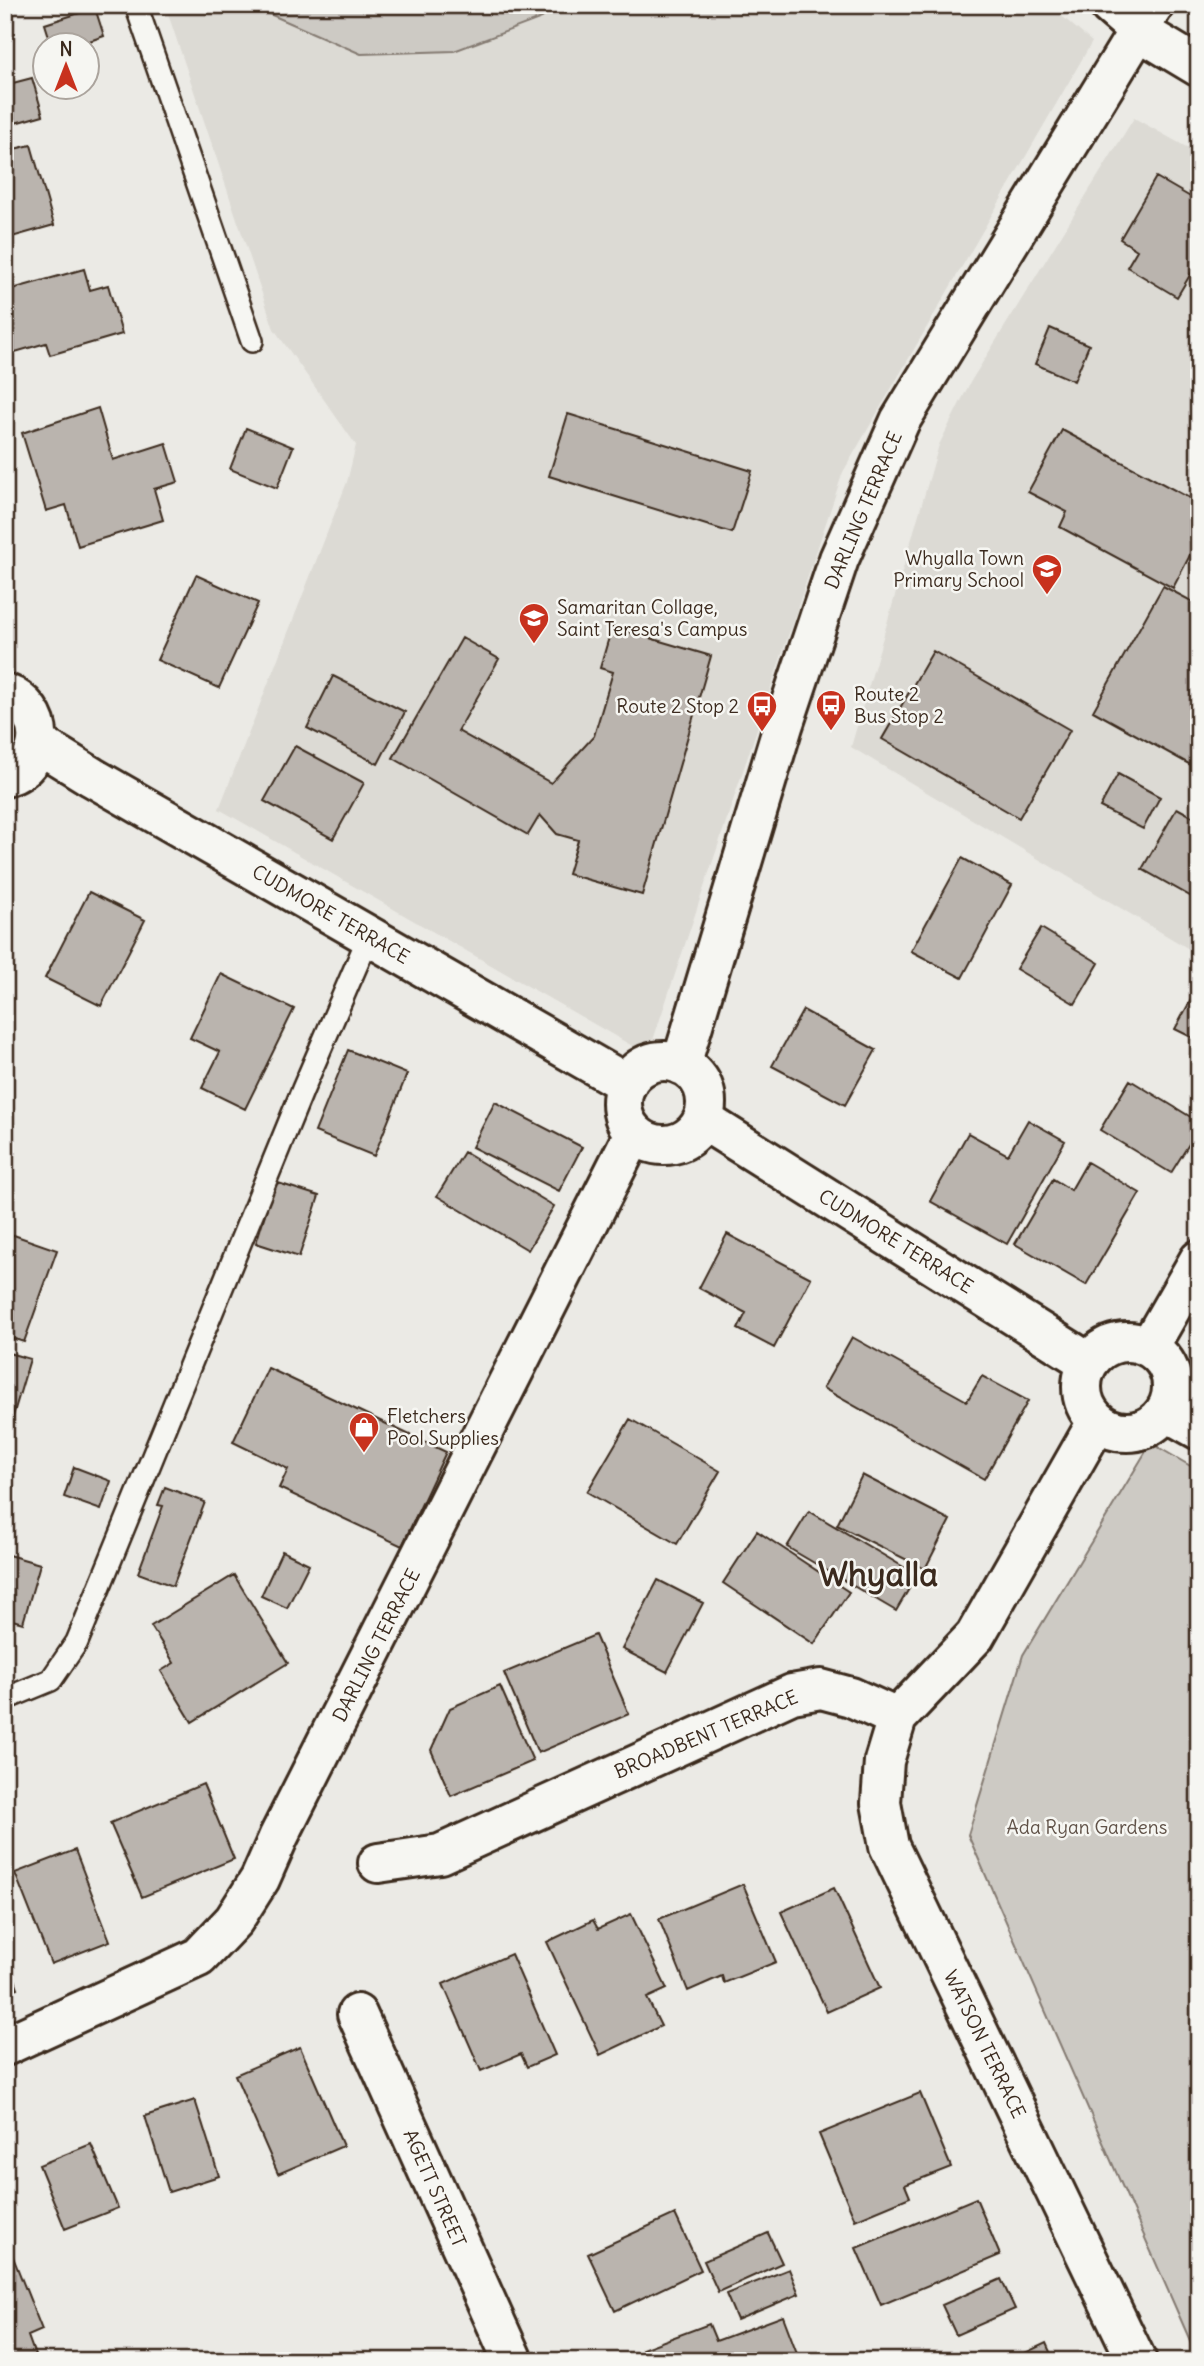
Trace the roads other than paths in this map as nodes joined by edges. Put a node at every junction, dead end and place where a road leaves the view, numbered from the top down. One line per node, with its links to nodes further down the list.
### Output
1 (136, 5): 5 (lane)
2 (1109, 5): 3 (street)
3 (1147, 18): 4 (street); 10 (street, DARLING TERRACE)
4 (1199, 67)
5 (252, 341)
6 (5, 692): 7 (street)
7 (37, 743): 8 (street); 9 (street, CUDMORE TERRACE)
8 (5, 777)
9 (369, 936): 11 (street, CUDMORE TERRACE); 20 (lane)
10 (681, 1065): 11 (street); 12 (street)
11 (626, 1084): 13 (street)
12 (703, 1120): 13 (street); 16 (street, CUDMORE TERRACE)
13 (634, 1133): 24 (street, DARLING TERRACE)
14 (1199, 1260): 15 (street)
15 (1149, 1347): 16 (street); 17 (street)
16 (1088, 1362): 18 (street)
17 (1165, 1411): 18 (street); 19 (street)
18 (1097, 1422): 21 (street)
19 (1199, 1430)
20 (5, 1699)
21 (897, 1718): 22 (street, BROADBENT TERRACE); 26 (street, WATSON TERRACE)
22 (378, 1863)
23 (357, 2014): 25 (street, AGETT STREET)
24 (5, 2046)
25 (513, 2361)
26 (1138, 2361)

